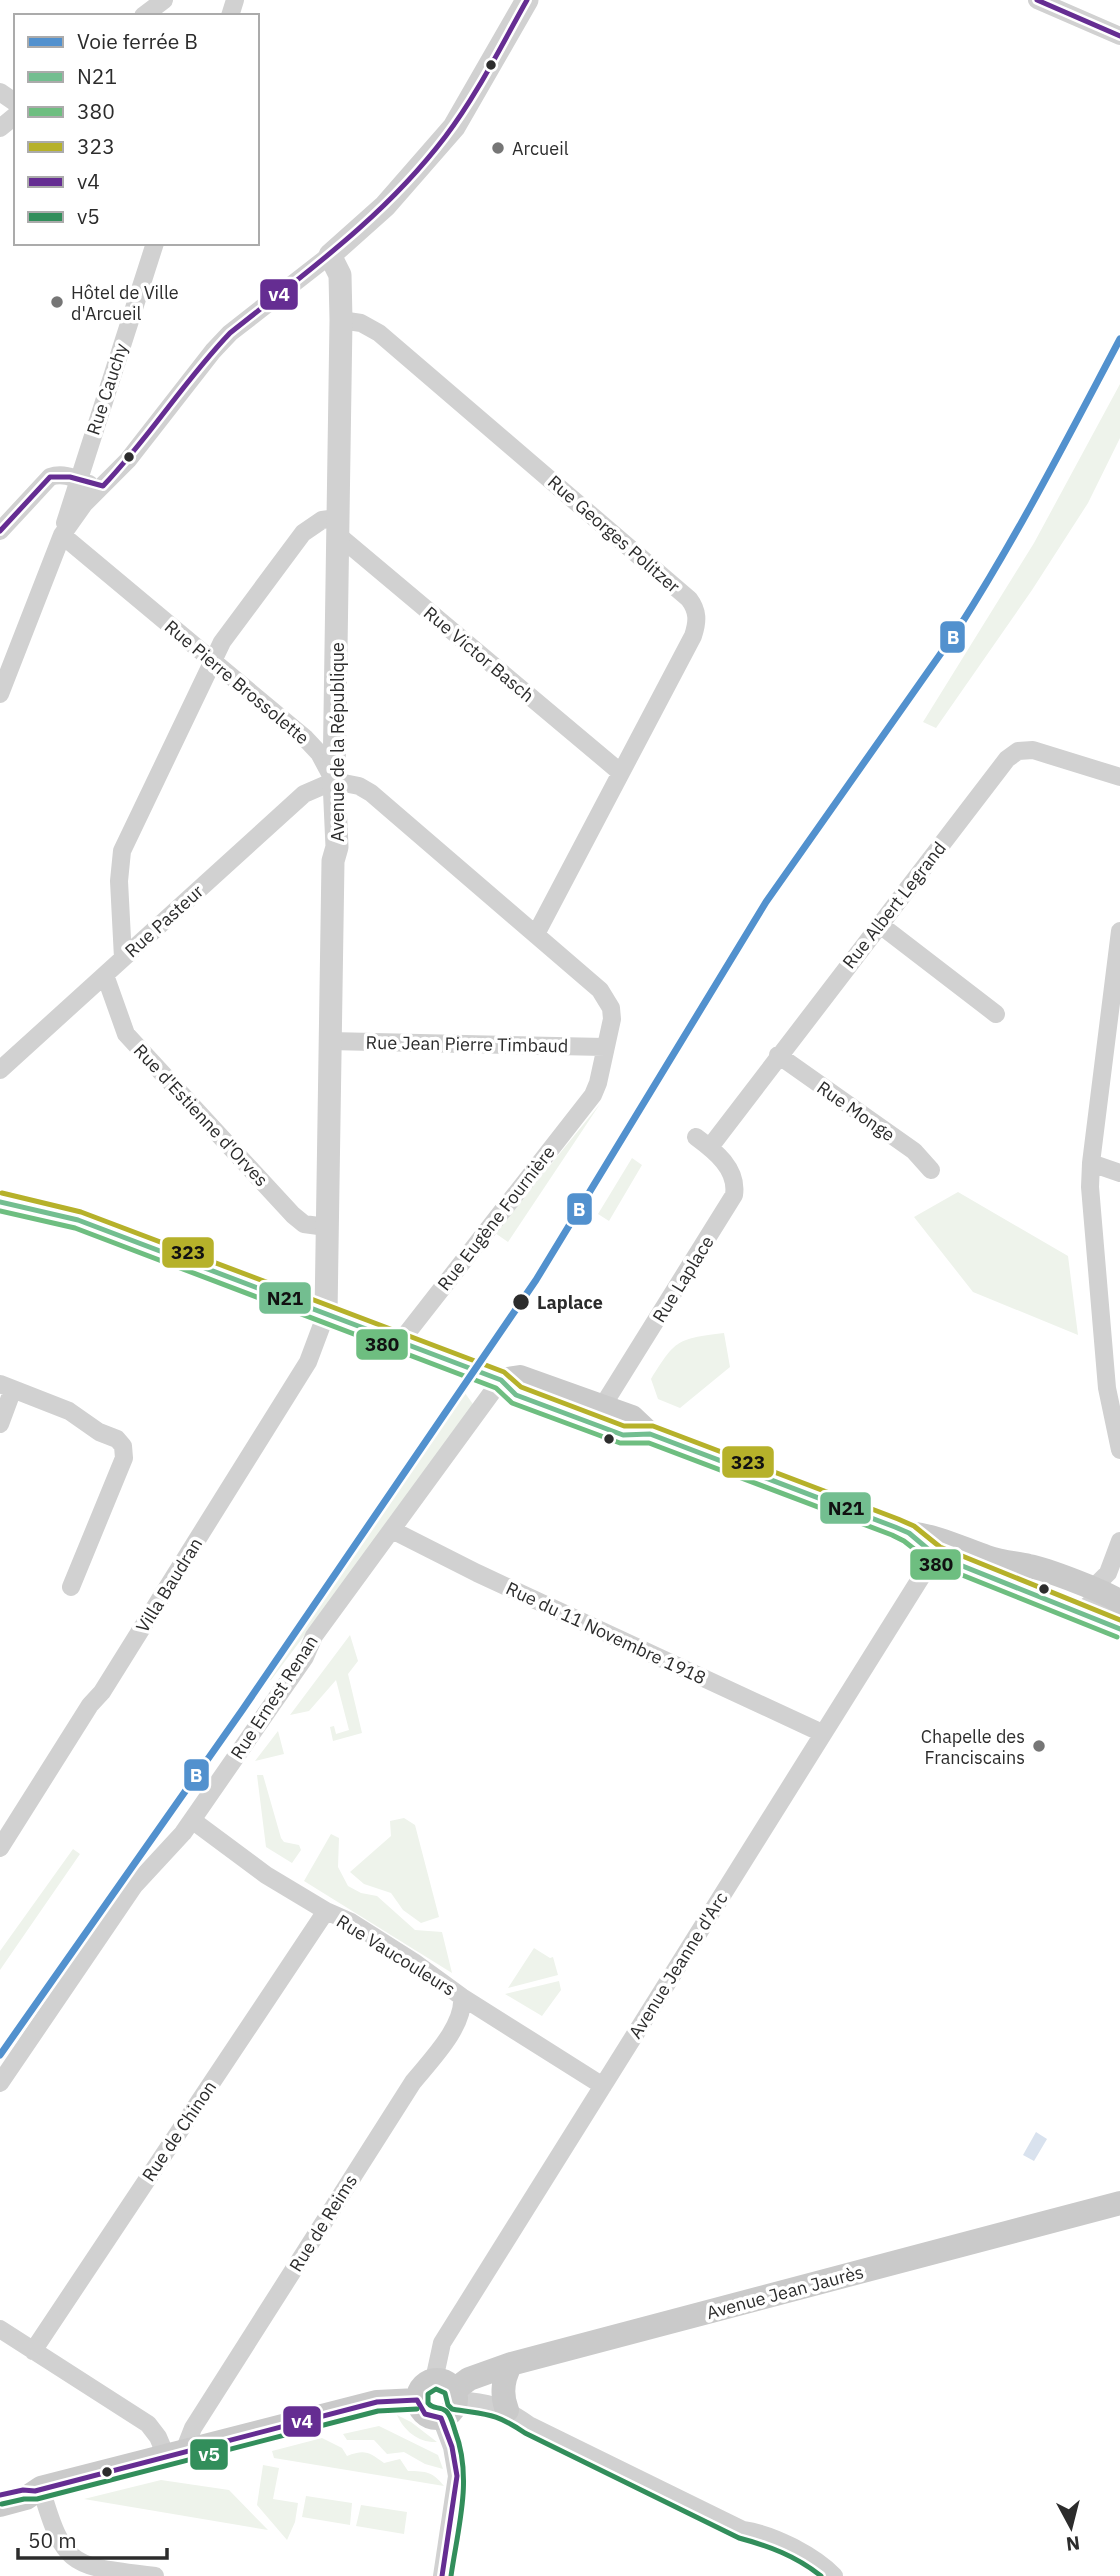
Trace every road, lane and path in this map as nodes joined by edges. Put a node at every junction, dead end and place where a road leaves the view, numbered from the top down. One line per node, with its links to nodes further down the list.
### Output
1 (164, 0): 4 (street)
2 (527, 0): 9 (street)
3 (1037, 0): 5 (street)
4 (146, 14)
5 (1120, 36)
6 (14, 117): 7 (street)
7 (0, 128)
8 (154, 245): 11 (street, Rue Cauchy)
9 (330, 255): 10 (street, Avenue de la République); 12 (street)
10 (341, 320): 13 (street, Avenue de la République); 18 (street, Rue Georges Politzer)
11 (78, 480): 12 (street); 14 (street); 15 (street, Rue Cauchy)
12 (103, 486): 15 (street)
13 (338, 527): 16 (street); 18 (street, Rue Victor Basch); 20 (street, Avenue de la République)
14 (0, 531)
15 (62, 535): 16 (street, Rue Pierre Brossolette); 17 (street)
16 (213, 661): 20 (street, Rue Pierre Brossolette); 25 (street)
17 (0, 694)
18 (620, 772): 23 (street, Rue Georges Politzer)
19 (1120, 776): 21 (street, Rue Albert Legrand)
20 (334, 781): 23 (street); 25 (street, Rue Pasteur); 29 (street, Avenue de la République)
21 (878, 924): 27 (street); 31 (street, Rue Albert Legrand)
22 (1120, 931): 24 (street)
23 (537, 934): 30 (street)
24 (1119, 952): 28 (street)
25 (123, 958): 26 (street, Rue Pasteur)
26 (105, 975): 32 (street, Rue Pasteur); 38 (street, Rue d'Estienne d'Orves)
27 (996, 1014)
28 (1114, 1037): 34 (street)
29 (329, 1041): 30 (street, Rue Jean Pierre Timbaud); 38 (street, Avenue de la République)
30 (605, 1047): 40 (street, Rue Eugène Fournière)
31 (778, 1055): 33 (street, Rue Albert Legrand); 35 (street, Rue Monge)
32 (0, 1070)
33 (703, 1142): 43 (street, Rue Laplace)
34 (1091, 1163): 36 (street); 45 (street)
35 (931, 1170)
36 (1120, 1173)
37 (0, 1202): 39 (main road)
38 (326, 1227): 39 (street, Avenue de la République)
39 (327, 1314): 40 (main road); 58 (street, Villa Baudran)
40 (400, 1342): 41 (main road)
41 (501, 1380): 43 (main road); 46 (street, Rue Ernest Renan)
42 (7, 1386): 44 (street); 51 (street)
43 (597, 1415): 47 (main road)
44 (0, 1424)
45 (1120, 1450)
46 (392, 1530): 56 (street, Rue du 11 Novembre 1918); 57 (street, Rue Ernest Renan)
47 (909, 1533): 49 (main road); 50 (main road)
48 (1120, 1541): 52 (street)
49 (935, 1555): 50 (main road); 56 (street, Avenue Jeanne d'Arc)
50 (1010, 1574): 52 (main road); 54 (street); 55 (main road)
51 (72, 1587)
52 (1092, 1589): 53 (main road)
53 (1120, 1602)
54 (1120, 1614)
55 (1120, 1629)
56 (822, 1733): 62 (street, Avenue Jeanne d'Arc)
57 (192, 1820): 59 (street, Rue Vaucouleurs); 61 (street, Rue Ernest Renan)
58 (0, 1848)
59 (326, 1911): 60 (street, Rue Vaucouleurs); 65 (street, Rue de Chinon)
60 (462, 1997): 62 (street, Rue Vaucouleurs); 69 (street, Rue de Reims)
61 (0, 2084)
62 (603, 2086): 67 (street, Avenue Jeanne d'Arc)
63 (1120, 2203): 66 (main road, Avenue Jean Jaurès)
64 (0, 2329): 65 (street)
65 (33, 2351): 69 (street)
66 (510, 2364): 67 (main road, Avenue Jean Jaurès); 68 (main road)
67 (446, 2397): 68 (street); 69 (main road); 74 (street)
68 (507, 2410): 75 (street)
69 (175, 2454): 70 (main road)
70 (38, 2489): 71 (main road); 72 (main road); 73 (street)
71 (0, 2495)
72 (0, 2505)
73 (155, 2576)
74 (442, 2576)
75 (834, 2576)

